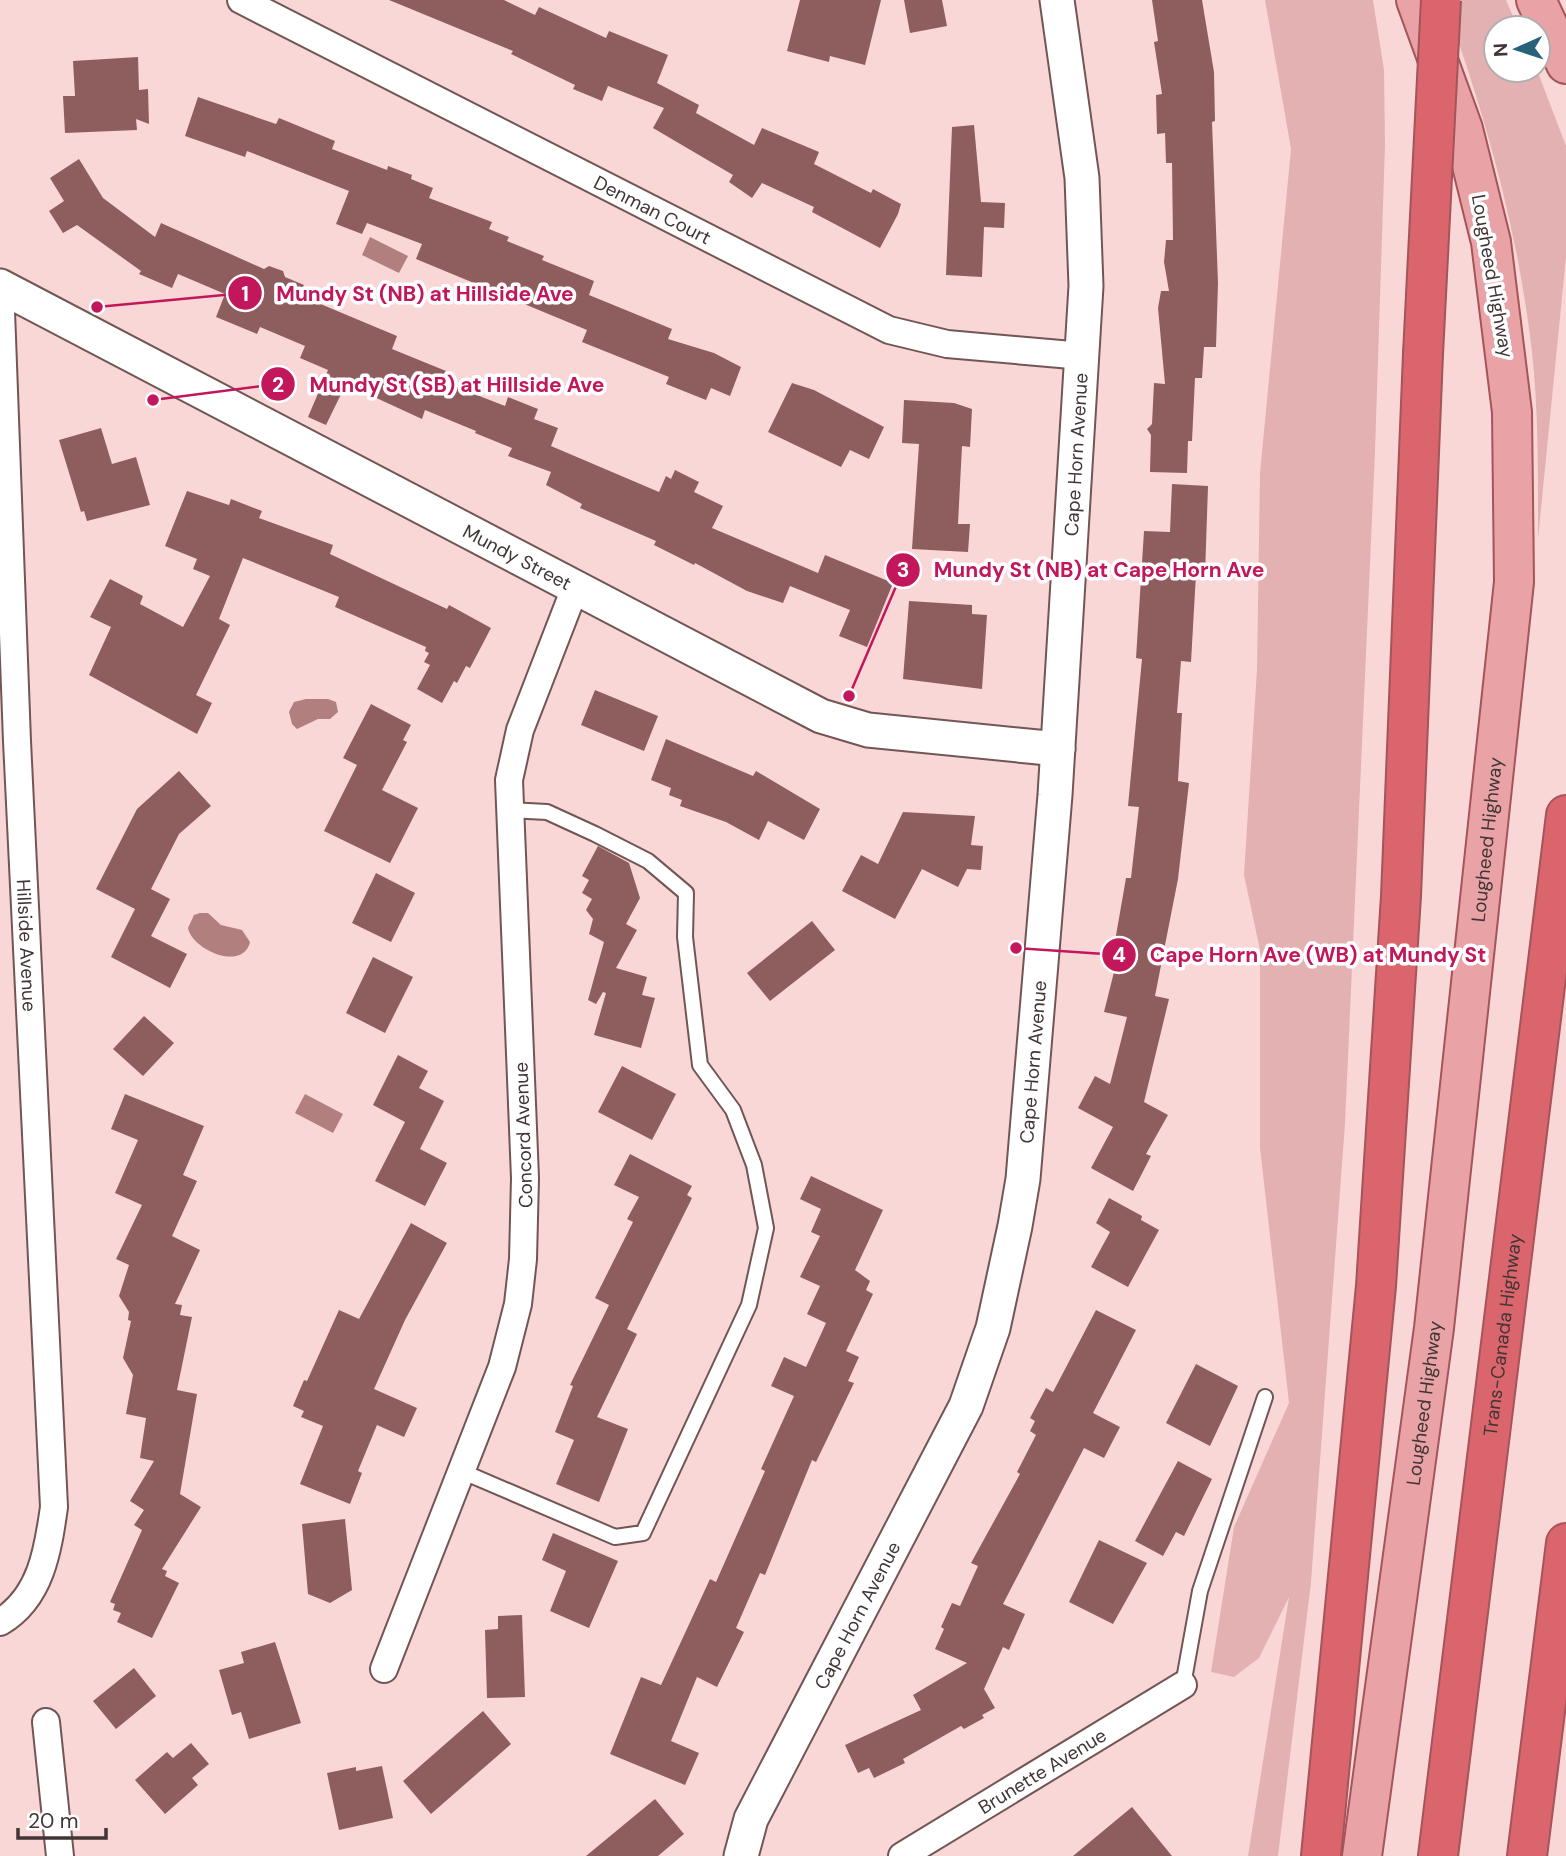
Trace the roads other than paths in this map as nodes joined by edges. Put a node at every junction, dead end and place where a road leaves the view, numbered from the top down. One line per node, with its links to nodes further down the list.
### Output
1 (241, 0): 8 (street, Denman Court)
2 (1057, 0): 8 (street, Cape Horn Avenue)
3 (1416, 0): 26 (main road, Lougheed Highway)
4 (1441, 0): 25 (highway, bridge)
5 (1536, 0): 6 (main road)
6 (1566, 64)
7 (0, 286): 9 (street, Hillside Avenue); 10 (street, Mundy Street)
8 (1083, 356): 12 (street, Cape Horn Avenue)
9 (4, 528): 11 (street, Hillside Avenue)
10 (575, 588): 12 (street, Mundy Street); 13 (street, Concord Avenue)
11 (8, 741): 18 (street, Hillside Avenue)
12 (1058, 750): 23 (street, Cape Horn Avenue)
13 (509, 810): 16 (street, Concord Avenue); 16 (lane)
14 (1566, 816): 27 (highway, Trans-Canada Highway)
15 (1265, 1397): 20 (lane)
16 (461, 1471): 19 (street, Concord Avenue)
17 (1566, 1543): 28 (highway)
18 (0, 1622)
19 (384, 1669)
20 (1183, 1685): 24 (street, Brunette Avenue)
21 (46, 1722): 22 (street)
22 (60, 1856)
23 (741, 1856)
24 (902, 1856)
25 (1321, 1856)
26 (1362, 1856)
27 (1438, 1856)
28 (1529, 1856)

